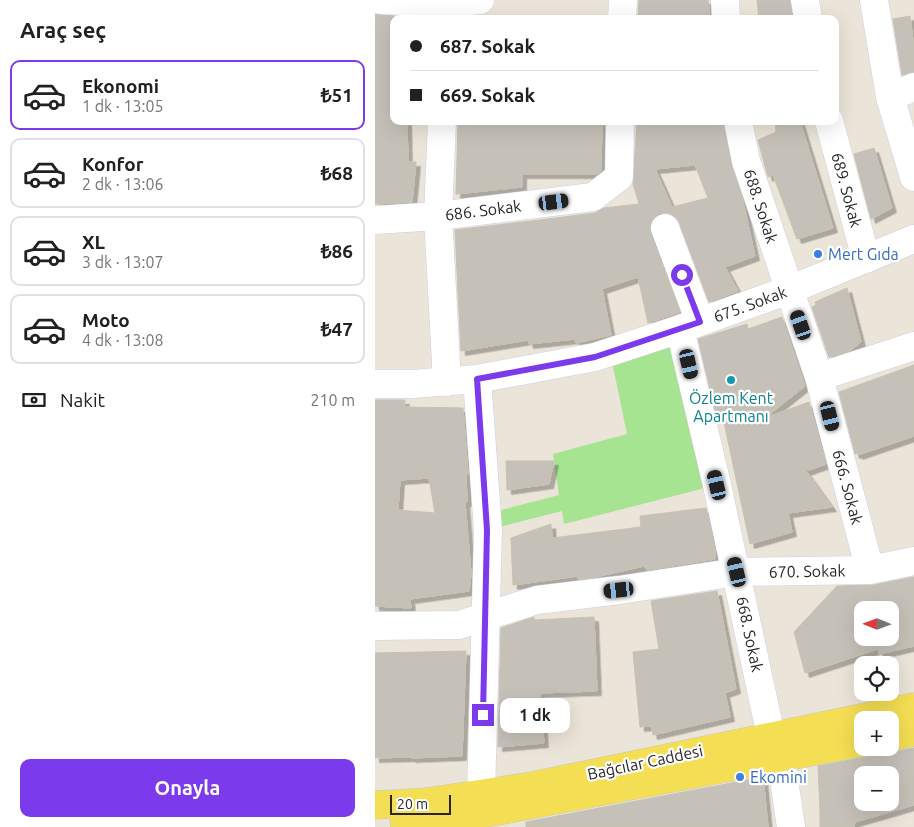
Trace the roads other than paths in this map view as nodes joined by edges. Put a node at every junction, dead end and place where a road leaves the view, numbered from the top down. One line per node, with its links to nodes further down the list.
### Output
1 (381, 0): 7 (street)
2 (480, 0): 7 (street)
3 (623, 0): 8 (street)
4 (725, 0): 9 (street)
5 (805, 0): 10 (street)
6 (873, 0): 11 (street)
7 (447, 7)
8 (622, 15)
9 (726, 15)
10 (807, 15)
11 (902, 92): 16 (street)
12 (442, 125): 17 (street)
13 (620, 125): 17 (street, 686. Sokak)
14 (739, 125): 22 (street, 688. Sokak)
15 (830, 125): 21 (street, 689. Sokak)
16 (914, 177)
17 (438, 216): 18 (street, 686. Sokak); 27 (street)
18 (375, 220)
19 (665, 228): 23 (street, 668. Sokak)
20 (914, 239): 21 (street, 675. Sokak)
21 (866, 258): 22 (street, 675. Sokak)
22 (789, 290): 23 (street, 675. Sokak); 25 (street, 666. Sokak)
23 (690, 325): 26 (street, 675. Sokak); 31 (street, 668. Sokak)
24 (914, 346): 25 (street)
25 (819, 377): 30 (street, 666. Sokak)
26 (477, 379): 27 (street, 675. Sokak); 32 (street)
27 (447, 382): 28 (street, 675. Sokak)
28 (375, 384)
29 (914, 560): 30 (street, 670. Sokak)
30 (870, 570): 31 (street, 670. Sokak)
31 (737, 572): 32 (street, 670. Sokak); 38 (street, 668. Sokak)
32 (485, 616): 33 (street, 670. Sokak); 39 (street)
33 (375, 626)
34 (914, 707): 38 (main road, Bağcılar Caddesi)
35 (914, 732): 36 (main road)
36 (899, 735)
37 (854, 743): 38 (main road, Bağcılar Caddesi)
38 (776, 747): 39 (main road, Bağcılar Caddesi); 41 (main road, Bağcılar Caddesi); 43 (street, 668. Sokak)
39 (481, 795): 40 (main road, Bağcılar Caddesi)
40 (375, 805)
41 (447, 823): 42 (main road, Bağcılar Caddesi)
42 (375, 824)
43 (791, 827)

